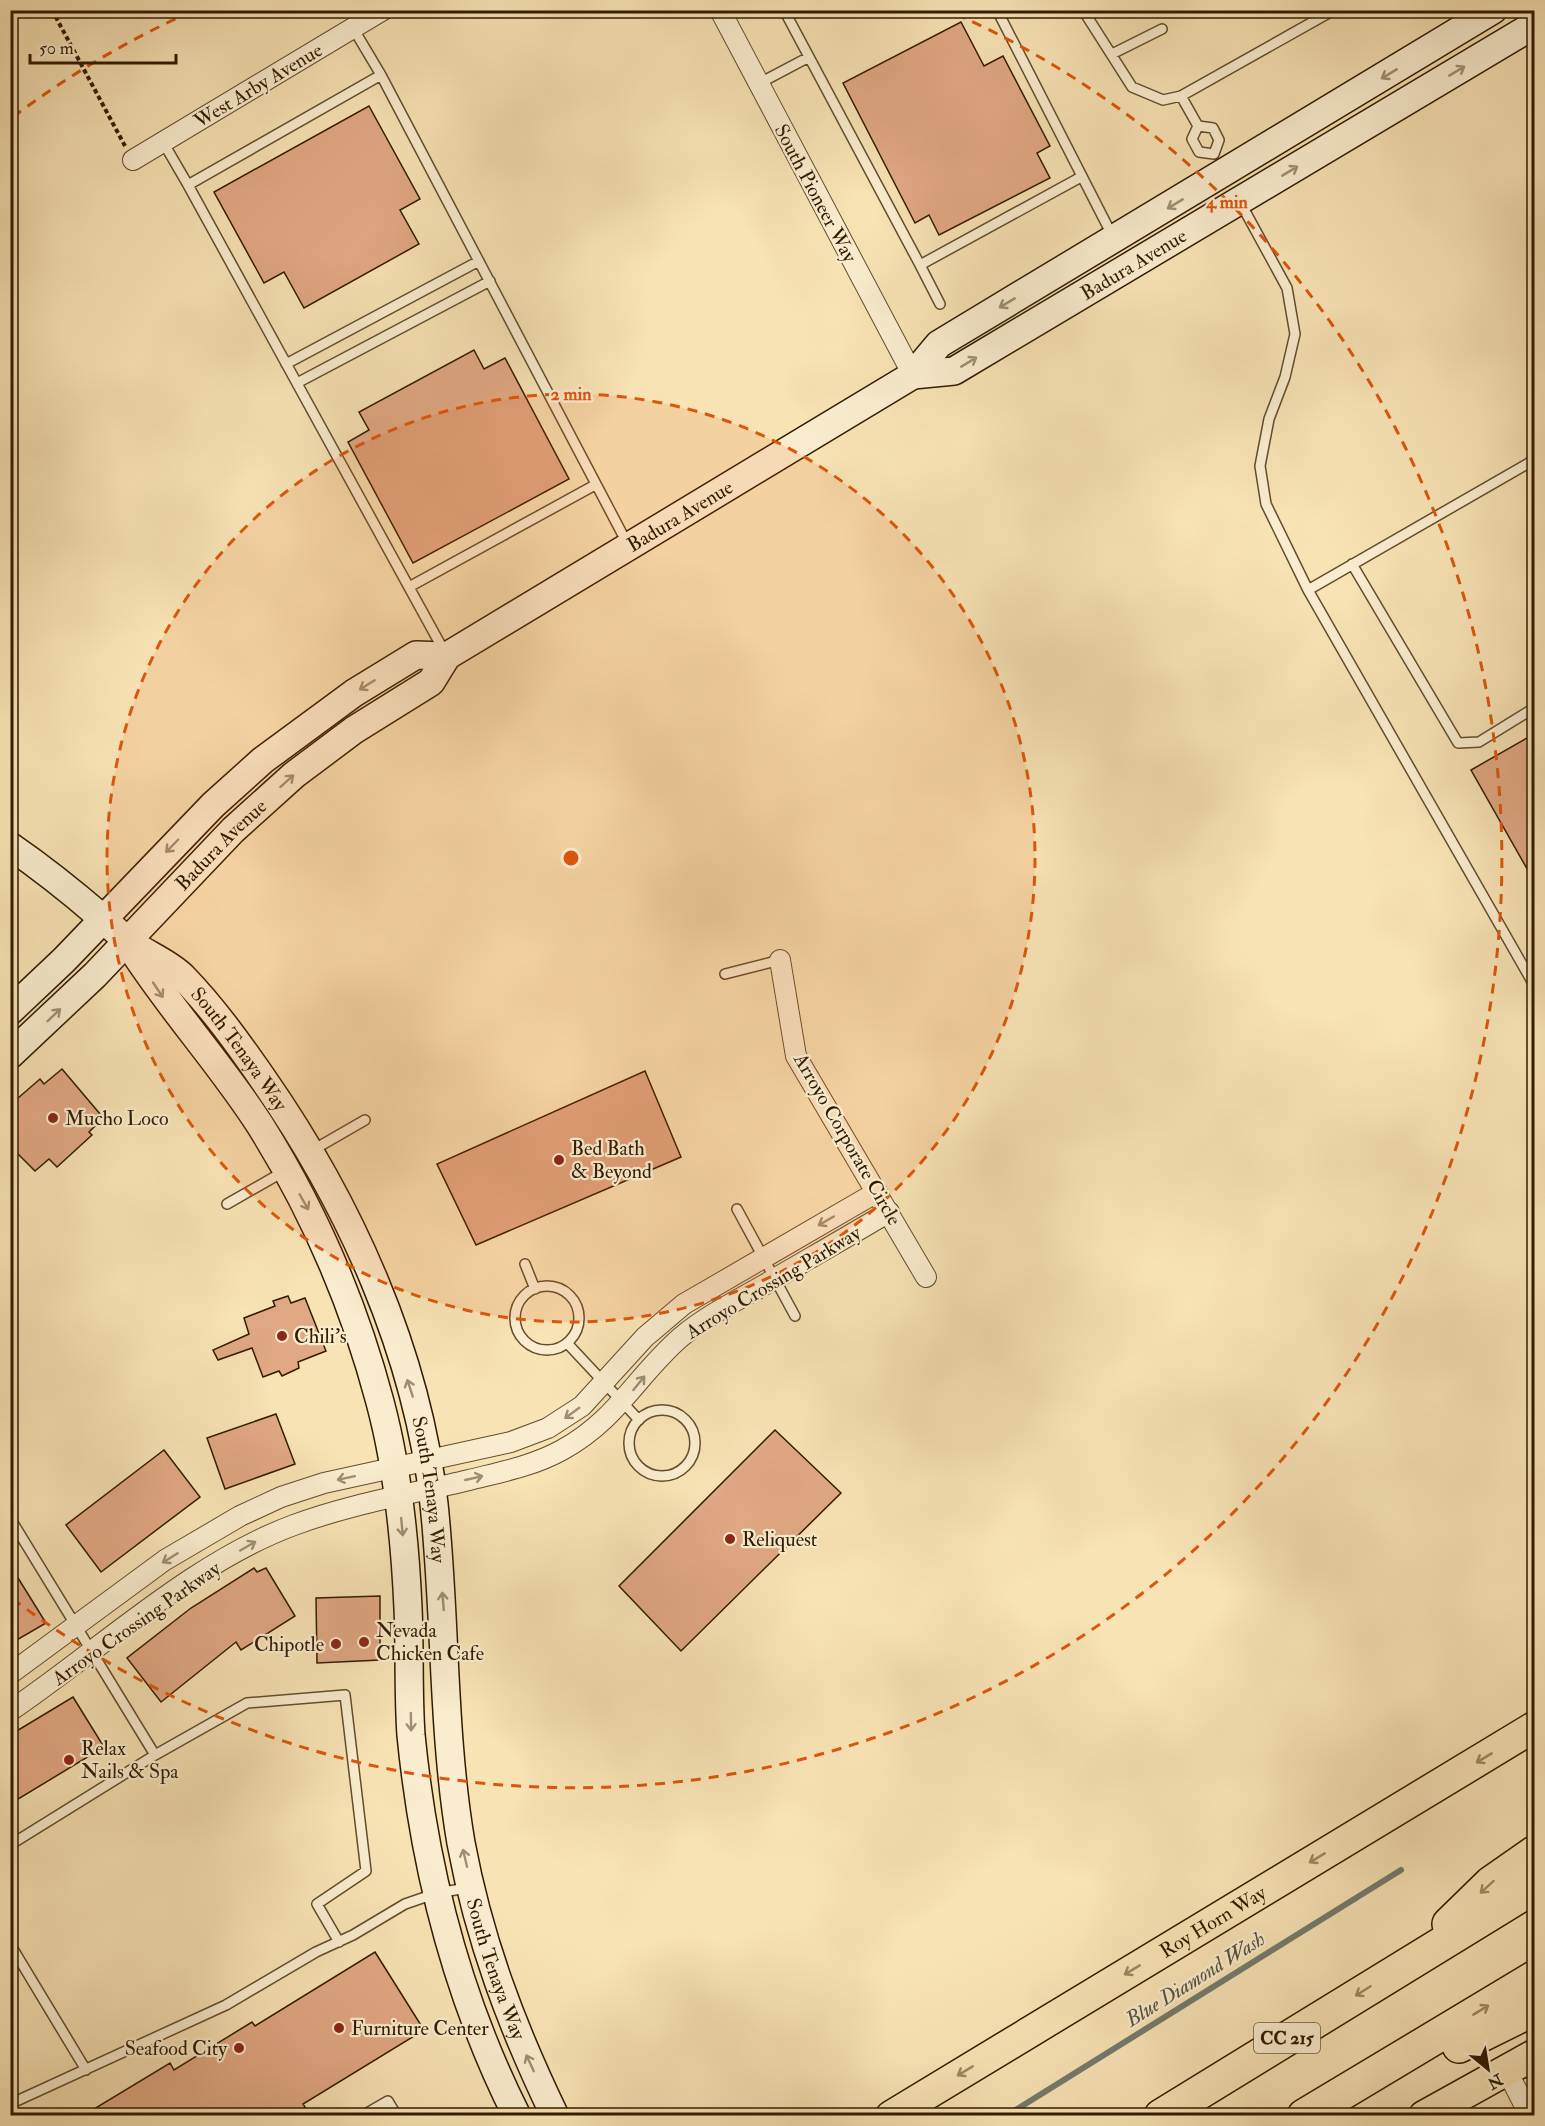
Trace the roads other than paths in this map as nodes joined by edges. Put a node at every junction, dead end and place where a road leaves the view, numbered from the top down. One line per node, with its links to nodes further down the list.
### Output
1 (383, 10): 9 (street, West Arby Avenue)
2 (720, 10): 14 (street, South Pioneer Way)
3 (784, 10): 12 (lane)
4 (996, 10): 20 (lane)
5 (1083, 10): 11 (lane)
6 (1334, 10): 15 (lane)
7 (1493, 10): 19 (main road, Badura Avenue, one-way to 19)
8 (1534, 25): 22 (main road, Badura Avenue, one-way to 8)
9 (353, 28): 13 (lane); 17 (street, West Arby Avenue)
10 (1162, 28): 11 (lane)
11 (1112, 54): 15 (lane)
12 (809, 57): 14 (lane); 25 (lane)
13 (381, 75): 21 (lane); 24 (lane)
14 (758, 84): 29 (street, South Pioneer Way)
15 (1181, 96): 16 (lane)
16 (1198, 126): 19 (lane); 19 (lane)
17 (163, 142): 18 (street, West Arby Avenue); 21 (lane)
18 (133, 160)
19 (1220, 164): 22 (main road); 23 (main road, Badura Avenue, one-way to 23)
20 (1081, 177): 23 (lane); 25 (lane)
21 (189, 185): 28 (lane)
22 (1240, 201): 29 (main road, Badura Avenue, one-way to 22); 36 (lane)
23 (1115, 239): 29 (main road, Badura Avenue, one-way to 29)
24 (479, 261): 26 (lane); 28 (lane)
25 (920, 265): 27 (lane)
26 (490, 281): 30 (lane); 32 (lane)
27 (940, 304)
28 (286, 364): 30 (lane)
29 (914, 375): 33 (main road, Badura Avenue)
30 (297, 383): 35 (lane)
31 (1534, 460): 34 (lane)
32 (595, 485): 33 (lane); 35 (lane)
33 (629, 548): 37 (main road, Badura Avenue)
34 (1352, 564): 36 (lane); 38 (lane)
35 (409, 587): 37 (lane)
36 (1308, 591): 44 (lane)
37 (447, 656): 40 (main road, Badura Avenue, one-way to 40); 41 (main road, Badura Avenue, one-way to 37)
38 (1534, 708)
39 (10, 846): 40 (main road, South Tenaya Way)
40 (104, 919): 41 (main road, South Tenaya Way); 45 (main road, Badura Avenue)
41 (127, 940): 46 (main road, Badura Avenue, one-way to 41); 48 (main road, South Tenaya Way); 49 (main road, South Tenaya Way, one-way to 49)
42 (780, 960): 43 (lane); 50 (street, Arroyo Corporate Circle)
43 (726, 974)
44 (1534, 985)
45 (10, 1011)
46 (10, 1055)
47 (365, 1120): 48 (lane)
48 (309, 1152): 64 (main road, South Tenaya Way, one-way to 48)
49 (285, 1170): 51 (lane); 65 (main road, South Tenaya Way, one-way to 65)
50 (877, 1192): 53 (street, Arroyo Corporate Circle); 54 (street, Arroyo Crossing Parkway, one-way to 54)
51 (227, 1204)
52 (737, 1209): 54 (lane)
53 (889, 1212): 56 (street, Arroyo Corporate Circle); 57 (street, Arroyo Crossing Parkway)
54 (763, 1257): 57 (lane); 61 (street, Arroyo Crossing Parkway)
55 (525, 1264): 58 (lane)
56 (926, 1277)
57 (775, 1278): 59 (lane); 62 (street, Arroyo Crossing Parkway, one-way to 57)
58 (535, 1289): 60 (lane); 60 (lane)
59 (795, 1316)
60 (567, 1343): 61 (lane)
61 (604, 1383): 62 (lane); 64 (street, Arroyo Crossing Parkway, one-way to 64)
62 (622, 1403): 63 (lane); 66 (street, Arroyo Crossing Parkway, one-way to 62)
63 (639, 1420): 63 (lane)
64 (426, 1461): 65 (street, Arroyo Crossing Parkway); 66 (main road, South Tenaya Way)
65 (393, 1468): 67 (main road, South Tenaya Way); 69 (street, Arroyo Crossing Parkway, one-way to 69)
66 (431, 1489): 67 (street, Arroyo Crossing Parkway); 77 (main road, South Tenaya Way, one-way to 66)
67 (399, 1497): 70 (street, Arroyo Crossing Parkway, one-way to 67); 79 (main road, South Tenaya Way, one-way to 79)
68 (10, 1518): 69 (lane)
69 (76, 1626): 70 (lane); 71 (street, Arroyo Crossing Parkway)
70 (92, 1653): 72 (street, Arroyo Crossing Parkway); 74 (lane)
71 (10, 1674)
72 (10, 1711)
73 (1534, 1727): 93 (main road, Roy Horn Way, one-way to 93)
74 (155, 1755): 75 (lane); 80 (lane)
75 (10, 1845)
76 (1534, 1853): 82 (highway, one-way to 82)
77 (471, 1887): 79 (lane); 92 (main road, South Tenaya Way, one-way to 77)
78 (1534, 1887): 82 (highway, CC 215)
79 (437, 1893): 80 (lane); 91 (main road, South Tenaya Way)
80 (339, 1942): 87 (lane)
81 (10, 1944): 87 (lane)
82 (1412, 1960): 94 (highway, CC 215, one-way to 94)
83 (1534, 1978): 95 (highway, one-way to 83)
84 (1534, 2009): 96 (highway)
85 (1534, 2055): 86 (main road)
86 (1506, 2069): 97 (main road); 98 (street)
87 (86, 2070): 88 (lane)
88 (10, 2104)
89 (362, 2115): 90 (lane)
90 (397, 2115)
91 (517, 2115)
92 (555, 2115)
93 (891, 2115)
94 (1161, 2115)
95 (1304, 2115)
96 (1321, 2115)
97 (1424, 2115)
98 (1530, 2115)

